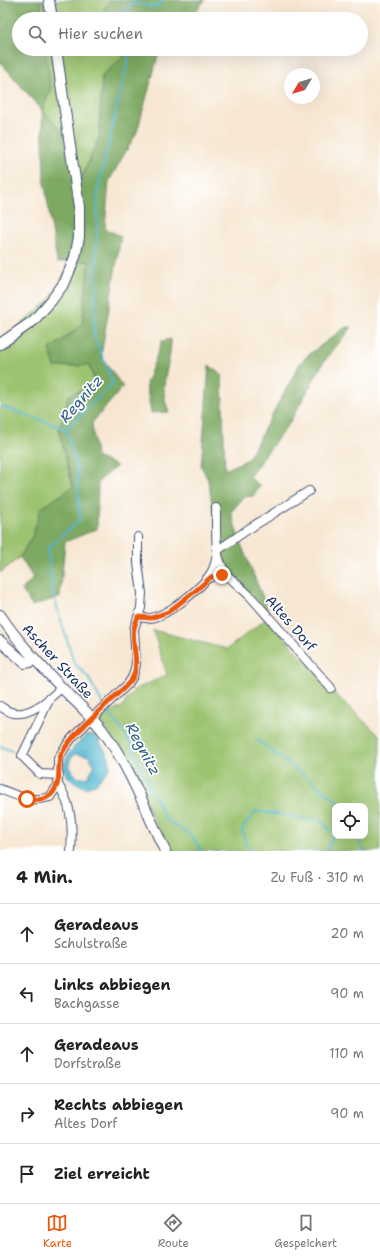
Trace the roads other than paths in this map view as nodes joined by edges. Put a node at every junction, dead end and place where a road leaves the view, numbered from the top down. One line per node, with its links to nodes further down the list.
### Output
1 (50, 0): 2 (street)
2 (51, 12)
3 (57, 56): 4 (street)
4 (0, 344)
5 (309, 491): 8 (street)
6 (216, 508): 8 (street, Altes Dorf)
7 (138, 537): 12 (street)
8 (218, 550): 9 (street, Altes Dorf); 10 (street, Altes Dorf)
9 (230, 578): 10 (street, Altes Dorf); 16 (street, Altes Dorf)
10 (205, 581): 12 (street, Altes Dorf)
11 (0, 615): 14 (street, Ascher Straße)
12 (138, 617): 19 (street)
13 (0, 641): 14 (street)
14 (34, 659): 15 (street, Ascher Straße)
15 (62, 687): 17 (street); 19 (street, Ascher Straße)
16 (330, 688)
17 (49, 700): 18 (street); 20 (street)
18 (0, 706)
19 (92, 718): 20 (street); 24 (street, Ascher Straße)
20 (59, 775): 21 (street)
21 (58, 785): 22 (street); 23 (street)
22 (0, 789)
23 (71, 851)
24 (165, 851)

